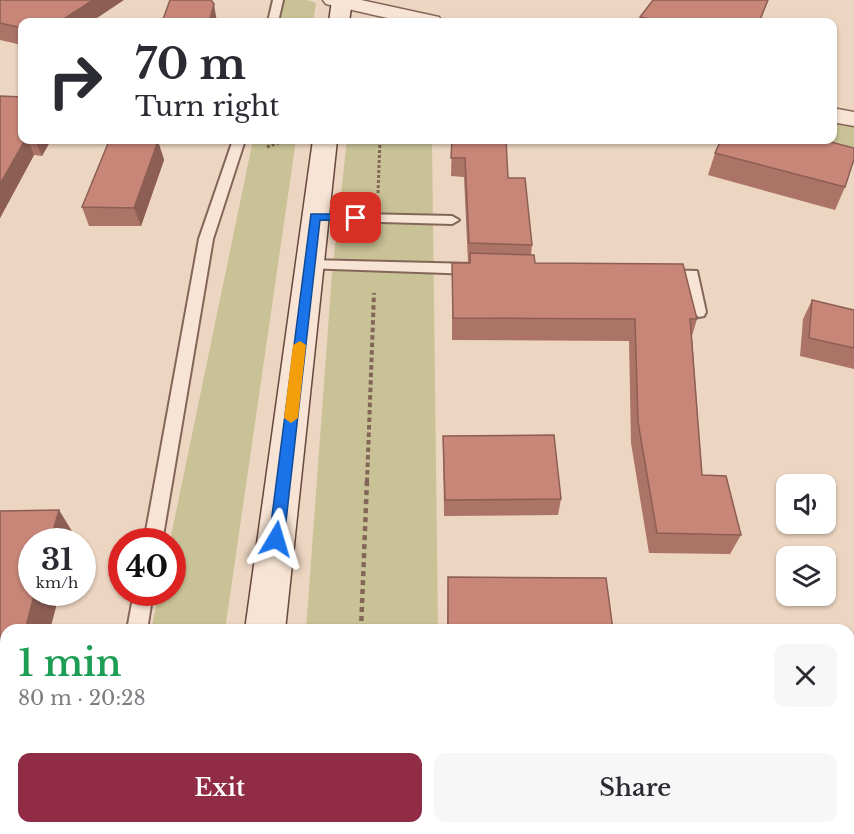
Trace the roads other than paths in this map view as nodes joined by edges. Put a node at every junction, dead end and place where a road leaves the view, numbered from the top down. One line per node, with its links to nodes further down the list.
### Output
1 (278, 0): 3 (lane)
2 (339, 6): 4 (street)
3 (274, 18)
4 (408, 18)
5 (837, 115): 6 (street)
6 (854, 119)
7 (238, 144): 15 (lane)
8 (324, 144): 9 (street)
9 (315, 217): 10 (lane); 11 (street)
10 (452, 220)
11 (309, 265): 12 (lane); 18 (street)
12 (490, 269)
13 (645, 274): 14 (lane)
14 (699, 312)
15 (155, 528)
16 (141, 606): 17 (lane)
17 (138, 624)
18 (266, 624)

